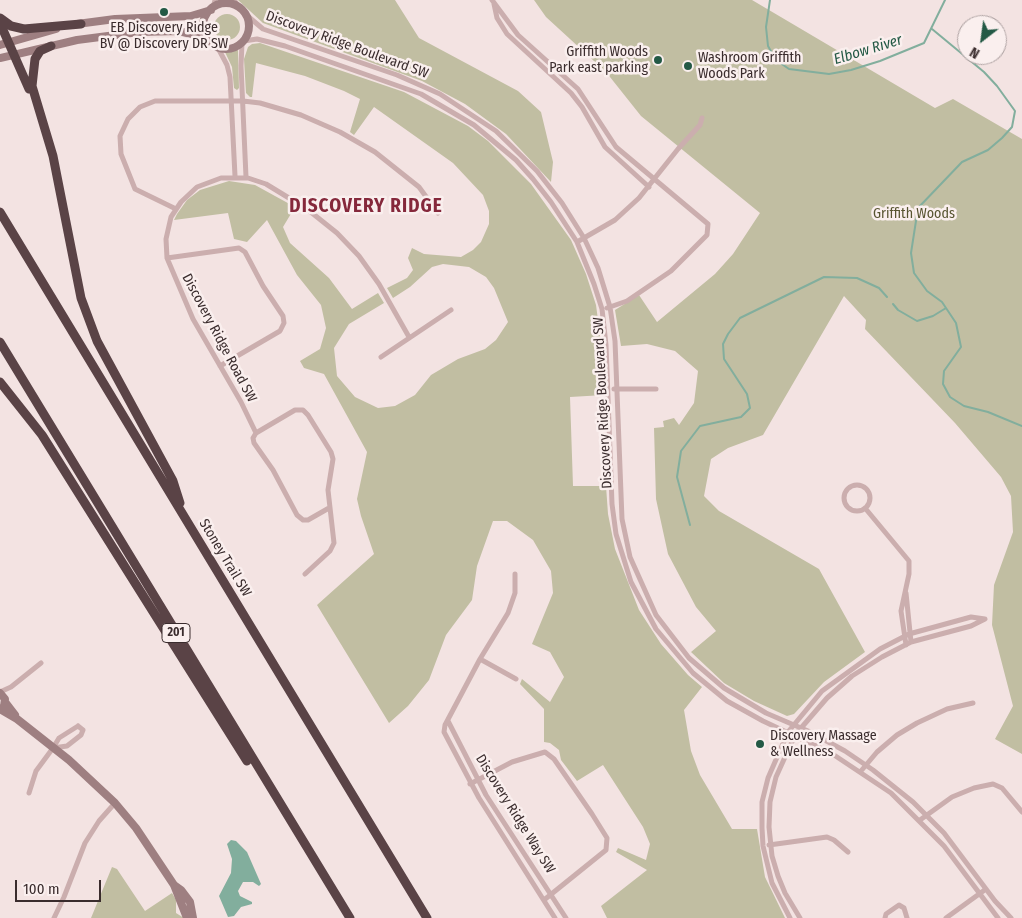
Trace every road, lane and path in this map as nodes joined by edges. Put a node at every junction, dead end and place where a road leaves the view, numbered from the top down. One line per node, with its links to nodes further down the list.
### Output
1 (234, 0): 4 (street)
2 (493, 2): 21 (street); 22 (street)
3 (213, 6): 4 (street); 7 (street); 10 (street)
4 (241, 10): 8 (street); 26 (street, Discovery Ridge Boulevard SW)
5 (0, 18): 7 (highway)
6 (0, 23): 9 (highway)
7 (80, 24): 9 (street)
8 (243, 42): 12 (street); 16 (street); 27 (street, Discovery Ridge Boulevard SW)
9 (4, 43): 13 (highway)
10 (211, 43): 11 (street); 12 (street)
11 (51, 46): 13 (street); 17 (highway)
12 (218, 48): 15 (street)
13 (13, 54): 14 (street); 17 (highway)
14 (0, 58)
15 (231, 101): 16 (street); 19 (street); 23 (street)
16 (242, 101): 20 (street); 25 (street)
17 (40, 114): 45 (highway)
18 (702, 118): 21 (street)
19 (237, 176): 20 (street); 23 (street, Discovery Ridge Road SW)
20 (246, 177): 32 (street)
21 (655, 179): 22 (street); 29 (street)
22 (650, 187): 26 (street)
23 (176, 209): 28 (street, Discovery Ridge Road SW)
24 (0, 212): 45 (highway, Stoney Trail SW)
25 (438, 213)
26 (584, 238): 27 (street); 29 (street, Discovery Ridge Boulevard SW)
27 (577, 242): 30 (street, Discovery Ridge Boulevard SW)
28 (166, 258): 35 (street, Discovery Ridge Road SW); 35 (street)
29 (610, 307): 30 (street); 38 (street, Discovery Ridge Boulevard SW)
30 (602, 309): 37 (street, Discovery Ridge Boulevard SW)
31 (451, 310): 32 (street)
32 (409, 338): 34 (street)
33 (0, 342): 76 (highway, 201)
34 (381, 357)
35 (220, 366): 40 (street, Discovery Ridge Road SW)
36 (0, 382): 76 (highway)
37 (608, 389): 38 (street); 41 (street, Discovery Ridge Boulevard SW)
38 (617, 389): 39 (street); 42 (street, Discovery Ridge Boulevard SW)
39 (656, 389)
40 (256, 433): 43 (street, Discovery Ridge Road SW); 43 (street)
41 (610, 466): 42 (street); 47 (street, Discovery Ridge Boulevard SW)
42 (619, 466): 46 (street, Discovery Ridge Boulevard SW)
43 (329, 508): 48 (street)
44 (865, 508): 44 (street); 52 (street)
45 (184, 518): 99 (highway, Stoney Trail SW)
46 (624, 532): 47 (street); 50 (street, Discovery Ridge Boulevard SW)
47 (616, 534): 51 (street, Discovery Ridge Boulevard SW)
48 (305, 574)
49 (515, 574): 54 (street)
50 (647, 598): 51 (street); 60 (street, Discovery Ridge Boulevard SW)
51 (640, 602): 62 (street, Discovery Ridge Boulevard SW)
52 (907, 635): 53 (street); 53 (street); 56 (street)
53 (908, 644): 57 (street)
54 (480, 659): 58 (street); 65 (street)
55 (41, 663): 59 (street)
56 (848, 670): 57 (street); 66 (street)
57 (852, 676): 67 (street)
58 (516, 679)
59 (11, 687): 61 (street); 64 (street)
60 (724, 688): 62 (street); 66 (street, Discovery Ridge Boulevard SW)
61 (0, 692): 64 (street)
62 (718, 695): 68 (street, Discovery Ridge Boulevard SW)
63 (973, 703): 71 (street)
64 (3, 705): 70 (street)
65 (448, 721): 73 (street, Discovery Ridge Way SW); 74 (street, Discovery Ridge Way SW)
66 (793, 724): 67 (street, Discovery Ridge Boulevard SW); 68 (street)
67 (801, 728): 69 (street); 71 (street, Discovery Ridge Boulevard SW)
68 (788, 732): 69 (street, Discovery Ridge Boulevard SW); 77 (street)
69 (796, 735): 72 (street, Discovery Ridge Boulevard SW); 78 (street)
70 (53, 748): 70 (street); 75 (street); 79 (street)
71 (866, 764): 72 (street); 81 (street, Discovery Ridge Boulevard SW)
72 (861, 771): 82 (street, Discovery Ridge Boulevard SW)
73 (478, 779): 74 (street); 83 (street, Discovery Ridge Way SW); 90 (street)
74 (470, 784): 84 (street, Discovery Ridge Way SW)
75 (30, 793)
76 (279, 802): 98 (highway, 201)
77 (762, 802): 78 (street); 86 (street)
78 (770, 802): 85 (street)
79 (115, 803): 88 (street); 95 (street)
80 (1022, 812): 81 (street)
81 (926, 814): 82 (street); 89 (street, Discovery Ridge Boulevard SW)
82 (920, 820): 91 (street, Discovery Ridge Boulevard SW)
83 (514, 836): 84 (street); 90 (street, Discovery Ridge Way SW)
84 (507, 841): 92 (street, Discovery Ridge Way SW)
85 (770, 845): 86 (street); 87 (street); 93 (street)
86 (763, 846): 94 (street)
87 (848, 852)
88 (174, 884): 96 (street); 97 (street)
89 (986, 889): 91 (street); 108 (street, Discovery Ridge Boulevard SW)
90 (552, 894): 92 (street); 101 (street, Discovery Ridge Way SW)
91 (979, 894): 106 (street); 107 (street, Discovery Ridge Boulevard SW)
92 (544, 900): 100 (street, Discovery Ridge Way SW)
93 (790, 903): 94 (street); 103 (street)
94 (783, 907): 102 (street)
95 (54, 918)
96 (187, 918)
97 (193, 918)
98 (350, 918)
99 (427, 918)
100 (555, 918)
101 (566, 918)
102 (790, 918)
103 (800, 918)
104 (885, 918): 105 (street)
105 (907, 918)
106 (946, 918)
107 (998, 918)
108 (1010, 918)

